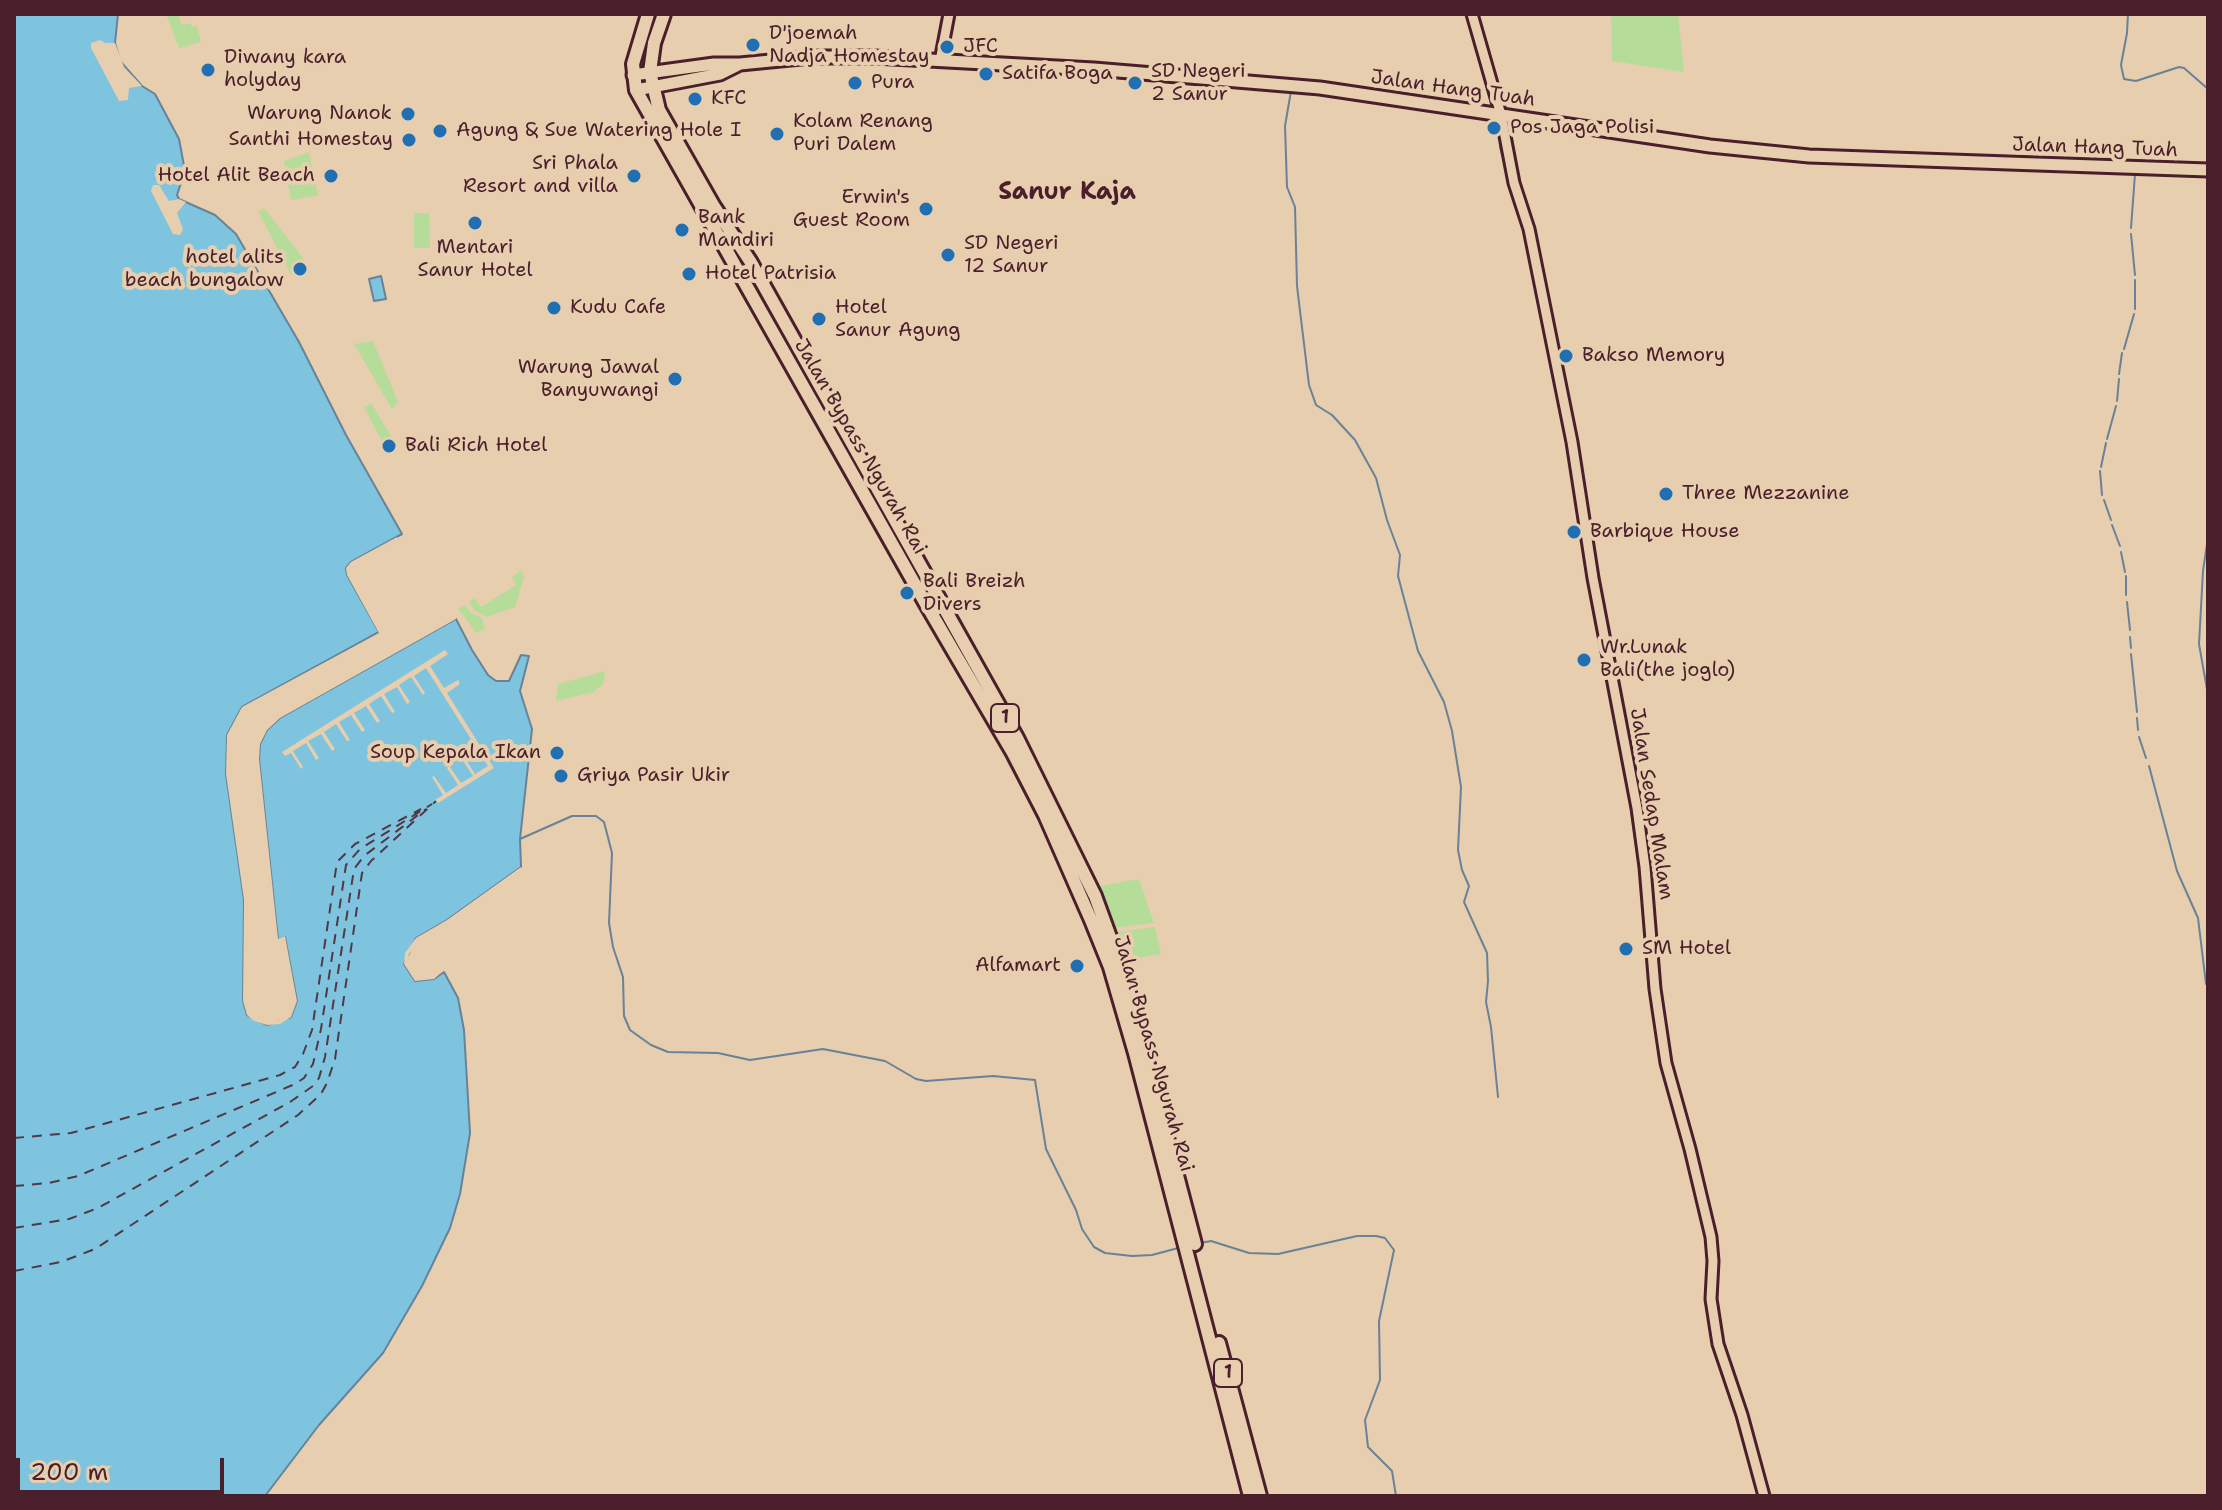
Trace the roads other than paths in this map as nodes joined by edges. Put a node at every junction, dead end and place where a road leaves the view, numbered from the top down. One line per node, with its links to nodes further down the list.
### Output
1 (648, 14): 8 (highway, Jalan Bypass Ngurah Rai / 1)
2 (664, 14): 7 (highway, Jalan Bypass Ngurah Rai / 1)
3 (949, 14): 5 (street)
4 (1472, 14): 11 (street, Jalan Sedap Malam)
5 (940, 61): 6 (main road, Jalan Hang Tuah); 11 (main road, Jalan Hang Tuah)
6 (740, 64): 7 (main road, Jalan Hang Tuah); 9 (main road, Jalan Hang Tuah)
7 (650, 72): 8 (main road, Jalan Hang Tuah); 9 (highway, Jalan Bypass Ngurah Rai / 1)
8 (633, 75): 10 (highway, Jalan Bypass Ngurah Rai / 1)
9 (652, 87): 10 (main road, Jalan Hang Tuah); 13 (highway, Jalan Bypass Ngurah Rai / 1)
10 (636, 90): 13 (highway, Jalan Bypass Ngurah Rai / 1)
11 (1501, 115): 12 (main road, Jalan Hang Tuah); 20 (street, Jalan Sedap Malam)
12 (2208, 170)
13 (700, 191): 14 (highway, Jalan Bypass Ngurah Rai / 1); 15 (highway, Jalan Bypass Ngurah Rai / 1)
14 (800, 351): 15 (highway); 16 (highway, Jalan Bypass Ngurah Rai / 1)
15 (788, 359): 16 (highway, Jalan Bypass Ngurah Rai / 1)
16 (1182, 1212): 17 (highway, Jalan Bypass Ngurah Rai / 1)
17 (1192, 1250): 18 (highway, Jalan Bypass Ngurah Rai / 1); 19 (highway, Jalan Bypass Ngurah Rai / 1)
18 (1250, 1496)
19 (1260, 1496)
20 (1764, 1496)

